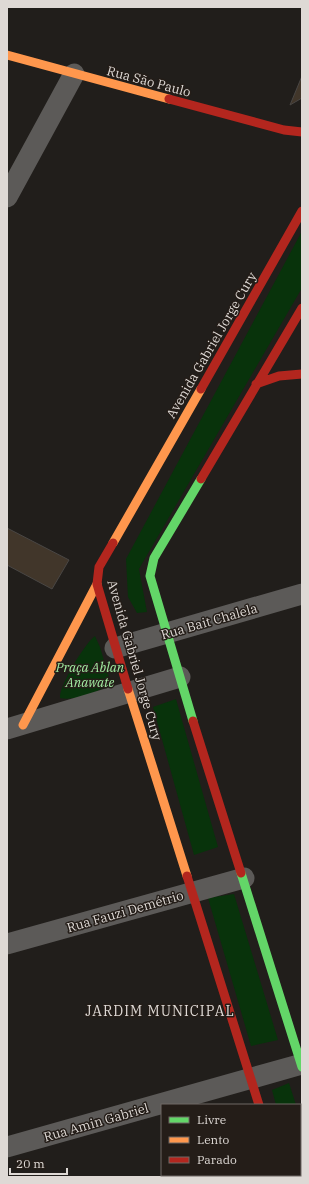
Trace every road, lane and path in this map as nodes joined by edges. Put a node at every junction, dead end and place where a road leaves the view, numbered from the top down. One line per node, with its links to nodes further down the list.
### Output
1 (7, 55): 2 (main road, Rua São Paulo)
2 (74, 74): 3 (main road, Rua São Paulo); 4 (street)
3 (299, 136)
4 (7, 197)
5 (302, 211): 9 (main road, Avenida Gabriel Jorge Cury)
6 (301, 312): 8 (main road)
7 (302, 374): 8 (main road)
8 (256, 384): 11 (main road)
9 (97, 584): 12 (main road, Avenida Gabriel Jorge Cury); 15 (main road)
10 (302, 594): 11 (street, Rua Bait Chalela)
11 (166, 634): 12 (street, Rua Bait Chalela); 13 (main road)
12 (115, 648): 14 (main road, Avenida Gabriel Jorge Cury)
13 (180, 677): 14 (street); 16 (main road)
14 (129, 692): 15 (street); 17 (main road, Avenida Gabriel Jorge Cury)
15 (15, 727)
16 (244, 878): 17 (street, Rua Fauzi Demétrio); 19 (main road)
17 (191, 893): 18 (street, Rua Fauzi Demétrio); 20 (main road, Avenida Gabriel Jorge Cury)
18 (7, 944)
19 (302, 1065): 20 (street, Rua Amin Gabriel)
20 (250, 1079): 21 (main road, Avenida Gabriel Jorge Cury); 22 (street, Rua Amin Gabriel)
21 (258, 1104)
22 (7, 1147)

